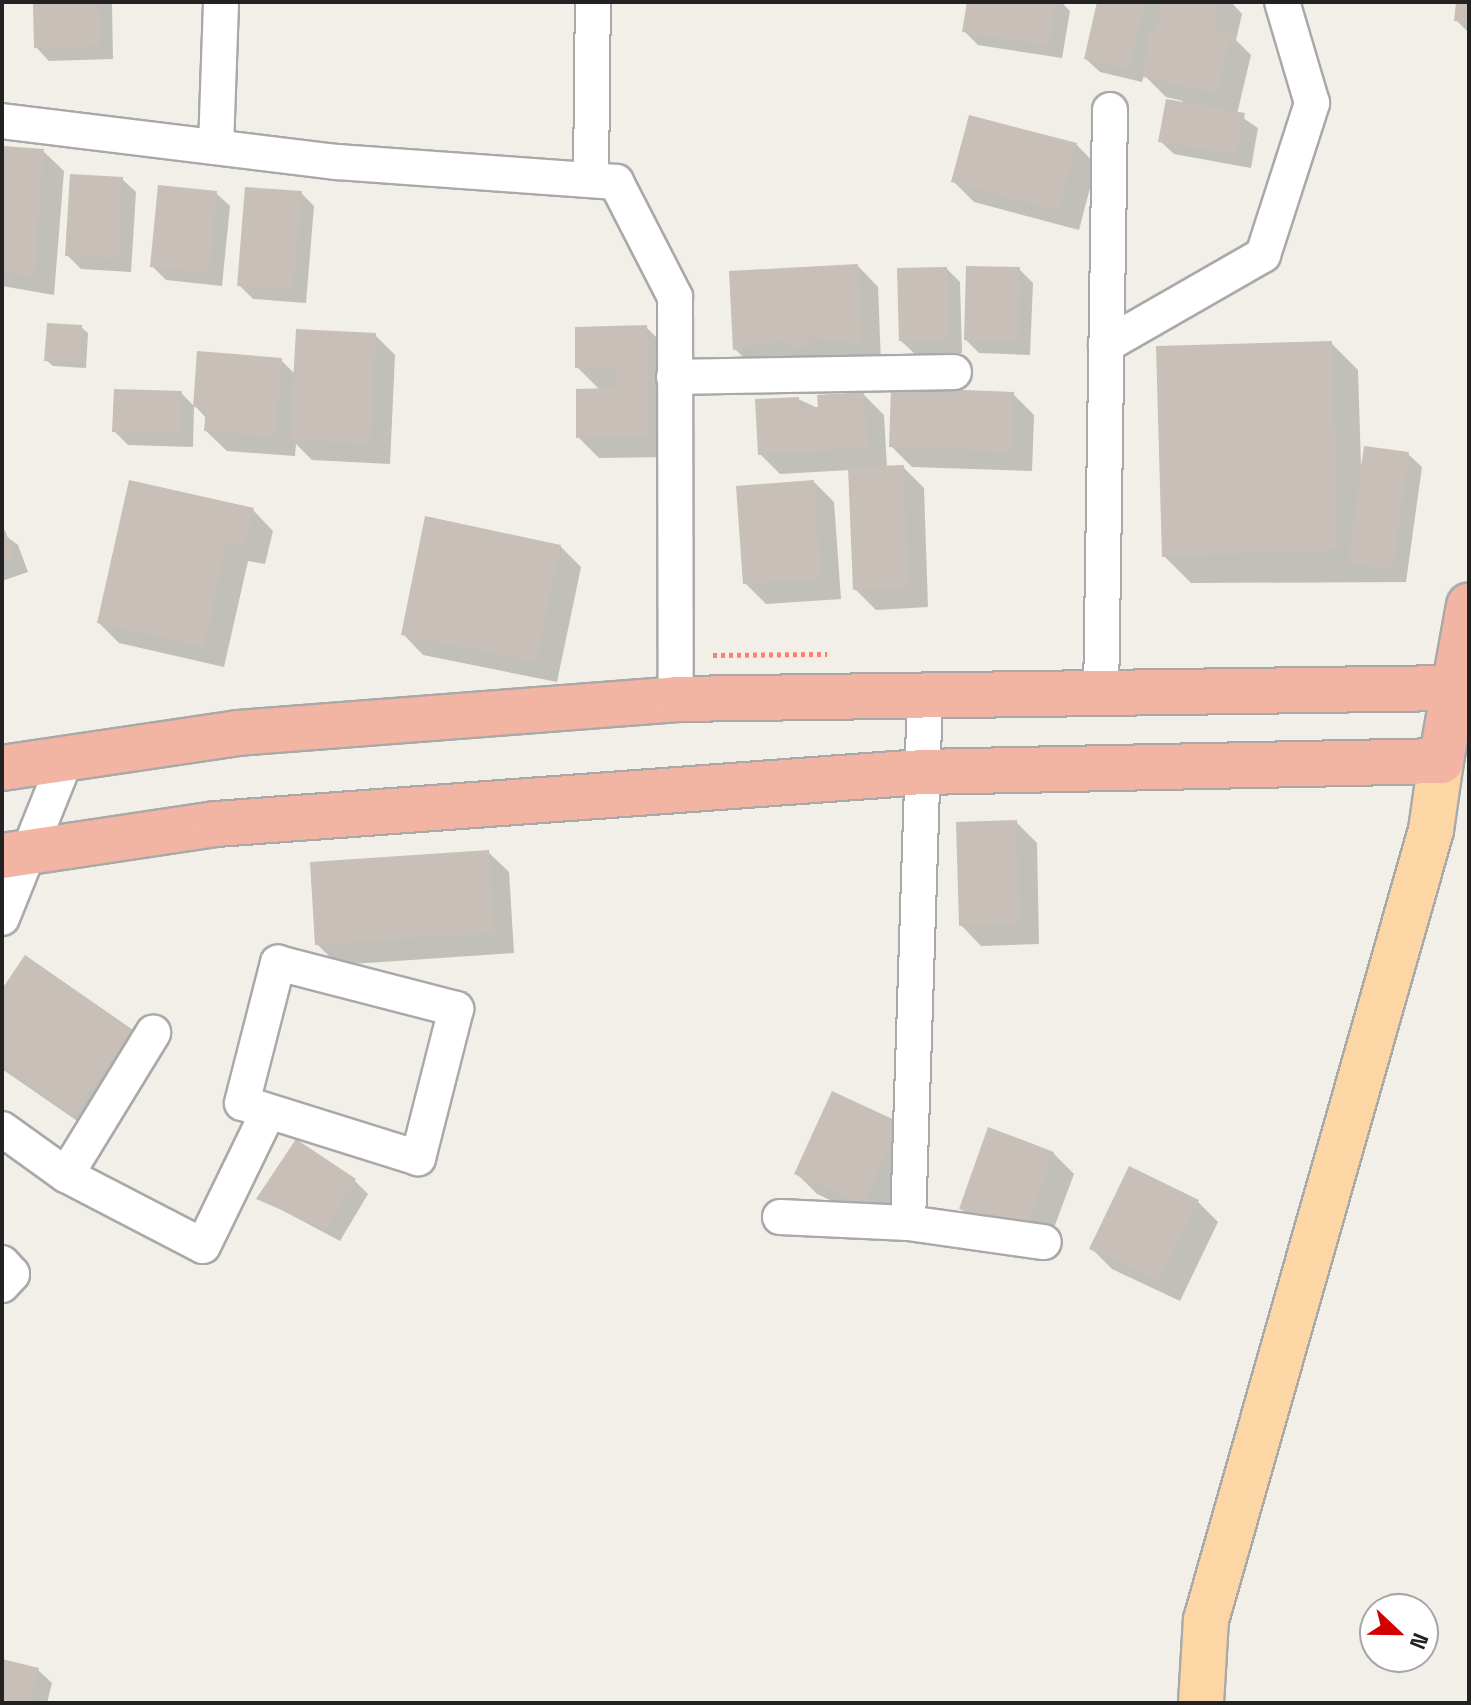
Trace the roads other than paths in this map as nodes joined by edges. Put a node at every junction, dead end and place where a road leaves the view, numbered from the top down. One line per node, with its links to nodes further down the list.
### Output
1 (221, 2): 6 (street)
2 (593, 2): 7 (street)
3 (1282, 2): 8 (street)
4 (1110, 110): 8 (street)
5 (2, 121): 6 (street)
6 (216, 147): 7 (street)
7 (591, 179): 10 (street)
8 (1106, 345): 14 (street)
9 (954, 372): 10 (street)
10 (674, 377): 15 (street)
11 (1469, 605): 12 (highway)
12 (1453, 688): 14 (highway); 17 (highway)
13 (923, 693): 14 (highway); 15 (highway); 19 (street)
14 (1101, 697)
15 (676, 699): 16 (highway)
16 (67, 756): 18 (highway); 20 (street)
17 (1441, 761): 19 (highway); 31 (main road)
18 (2, 768)
19 (922, 772): 20 (highway); 27 (street)
20 (16, 853): 21 (street)
21 (2, 918)
22 (153, 1033): 25 (street)
23 (268, 1112): 23 (street); 25 (street)
24 (2, 1129): 25 (street)
25 (66, 1175)
26 (780, 1217): 27 (street)
27 (908, 1223): 28 (street)
28 (1044, 1242)
29 (2, 1263): 30 (street)
30 (2, 1285)
31 (1201, 1703)

